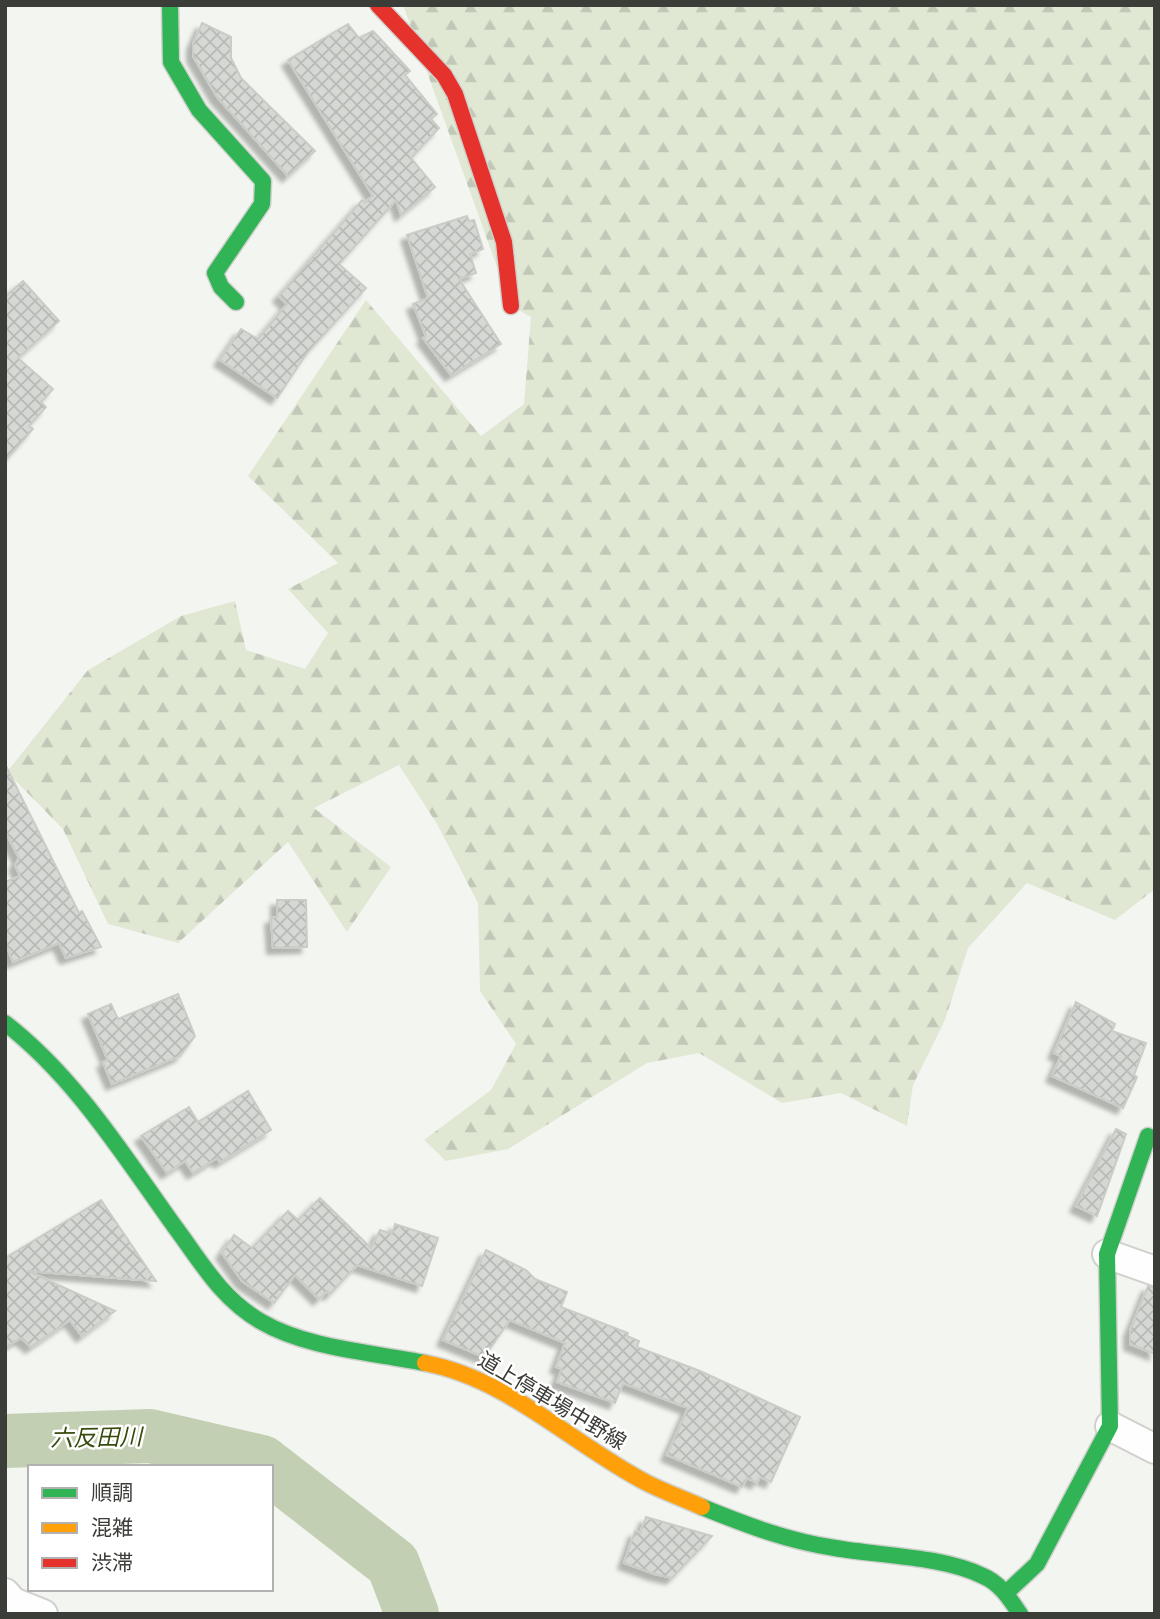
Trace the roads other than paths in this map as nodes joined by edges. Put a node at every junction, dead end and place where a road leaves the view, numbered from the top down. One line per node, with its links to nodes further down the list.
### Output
1 (170, 5): 3 (main road)
2 (378, 5): 4 (main road)
3 (236, 303)
4 (511, 306)
5 (5, 1023): 11 (main road, 道上停車場中野線)
6 (1148, 1136): 7 (main road)
7 (1107, 1254): 8 (street); 9 (main road)
8 (1155, 1271)
9 (1110, 1426): 10 (street); 11 (main road)
10 (1155, 1449)
11 (1006, 1593): 14 (main road, 道上停車場中野線)
12 (5, 1594): 13 (street)
13 (43, 1614)
14 (1020, 1614)

